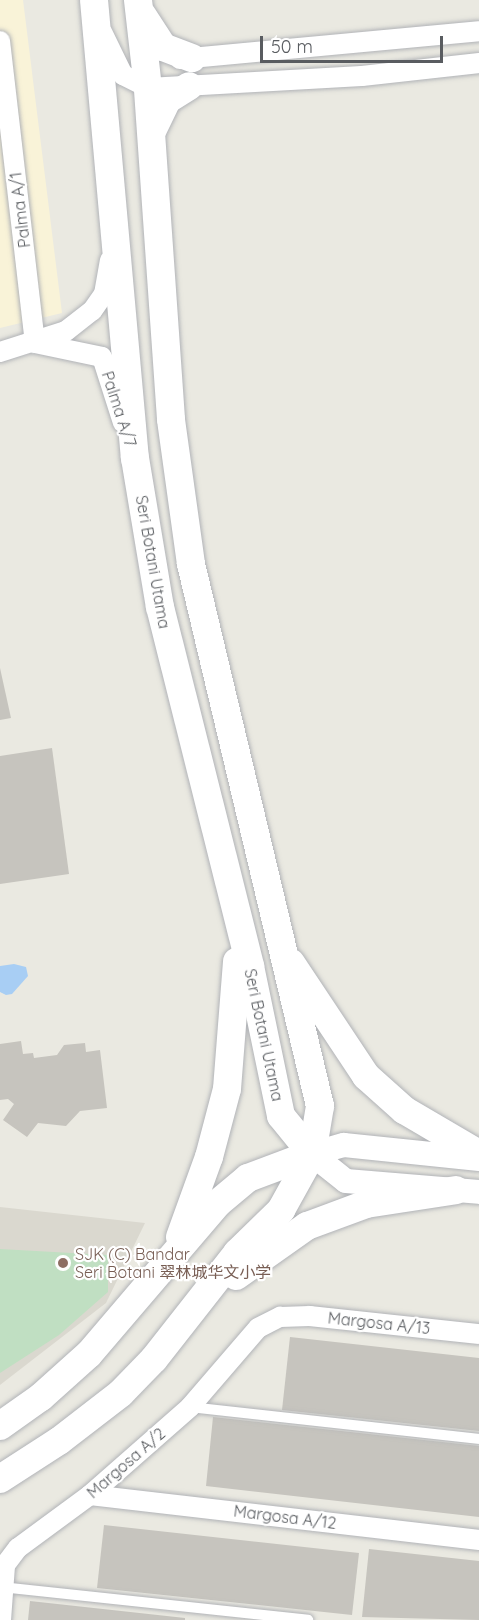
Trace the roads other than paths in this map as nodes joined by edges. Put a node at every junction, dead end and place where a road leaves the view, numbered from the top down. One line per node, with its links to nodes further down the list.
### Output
1 (138, 4): 5 (main road); 7 (main road)
2 (95, 12): 7 (street); 9 (main road, Seri Botani Utama)
3 (479, 31): 5 (street)
4 (1, 51): 12 (street, Palma A/1)
5 (192, 58): 7 (street)
6 (479, 63): 8 (street)
7 (138, 74): 8 (street); 9 (street); 10 (main road)
8 (189, 86): 10 (main road)
9 (105, 117): 11 (main road, Seri Botani Utama)
10 (151, 134): 16 (main road)
11 (114, 221): 12 (street, Palma A/7); 14 (main road, Seri Botani Utama)
12 (35, 344): 13 (street, Palma A/7); 14 (street, Palma A/7)
13 (0, 352)
14 (135, 458): 15 (main road, Seri Botani Utama)
15 (239, 922): 17 (main road, Seri Botani Utama); 21 (main road)
16 (283, 951): 17 (main road); 18 (main road)
17 (312, 1154): 19 (street); 20 (street); 21 (main road); 23 (main road)
18 (479, 1154)
19 (479, 1159)
20 (467, 1191): 23 (main road)
21 (174, 1253): 26 (main road)
22 (280, 1317): 24 (street, Margosa A/13); 25 (street, Margosa A/2)
23 (184, 1321): 28 (main road)
24 (479, 1334)
25 (190, 1407): 27 (lane); 29 (street, Margosa A/2)
26 (0, 1426)
27 (479, 1439)
28 (0, 1479)
29 (90, 1495): 30 (street, Margosa A/12); 31 (street, Margosa A/2)
30 (479, 1540)
31 (1, 1587): 32 (street, Margosa A/2); 33 (lane)
32 (1, 1620)
33 (308, 1620)

